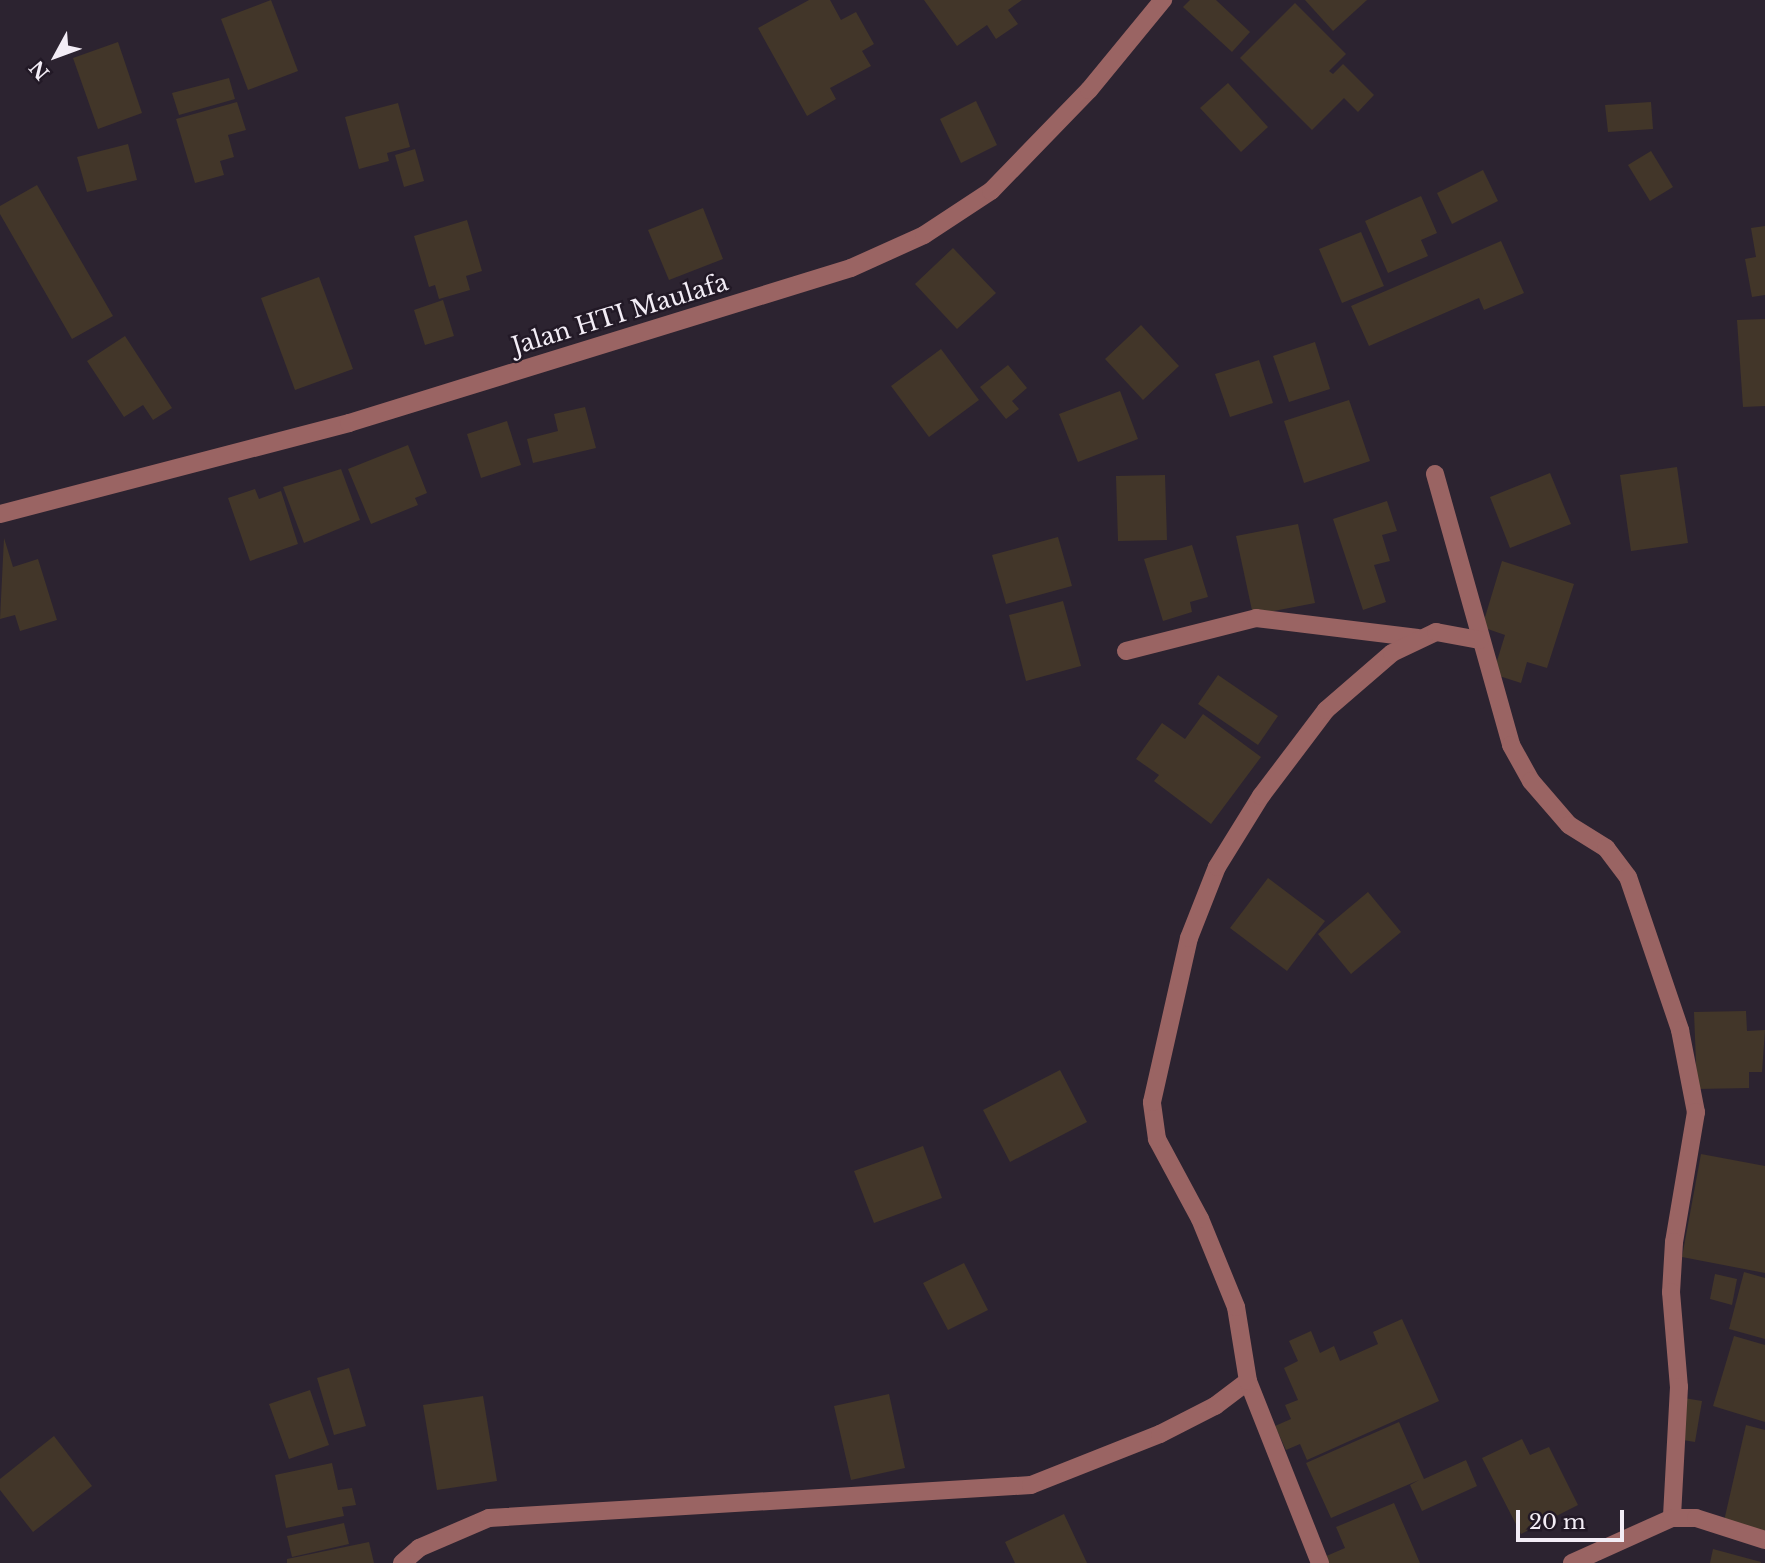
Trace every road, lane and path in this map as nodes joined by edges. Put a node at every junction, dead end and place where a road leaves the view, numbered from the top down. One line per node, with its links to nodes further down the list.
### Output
1 (1163, 0): 3 (street, Jalan HTI Maulafa)
2 (1435, 474): 5 (street)
3 (0, 514)
4 (1418, 638): 5 (street); 6 (street); 7 (street)
5 (1479, 640): 8 (street)
6 (1126, 651)
7 (1248, 1381): 10 (street); 11 (street)
8 (1672, 1518): 9 (street); 12 (street)
9 (1765, 1541)
10 (402, 1563)
11 (1320, 1563)
12 (1572, 1563)

